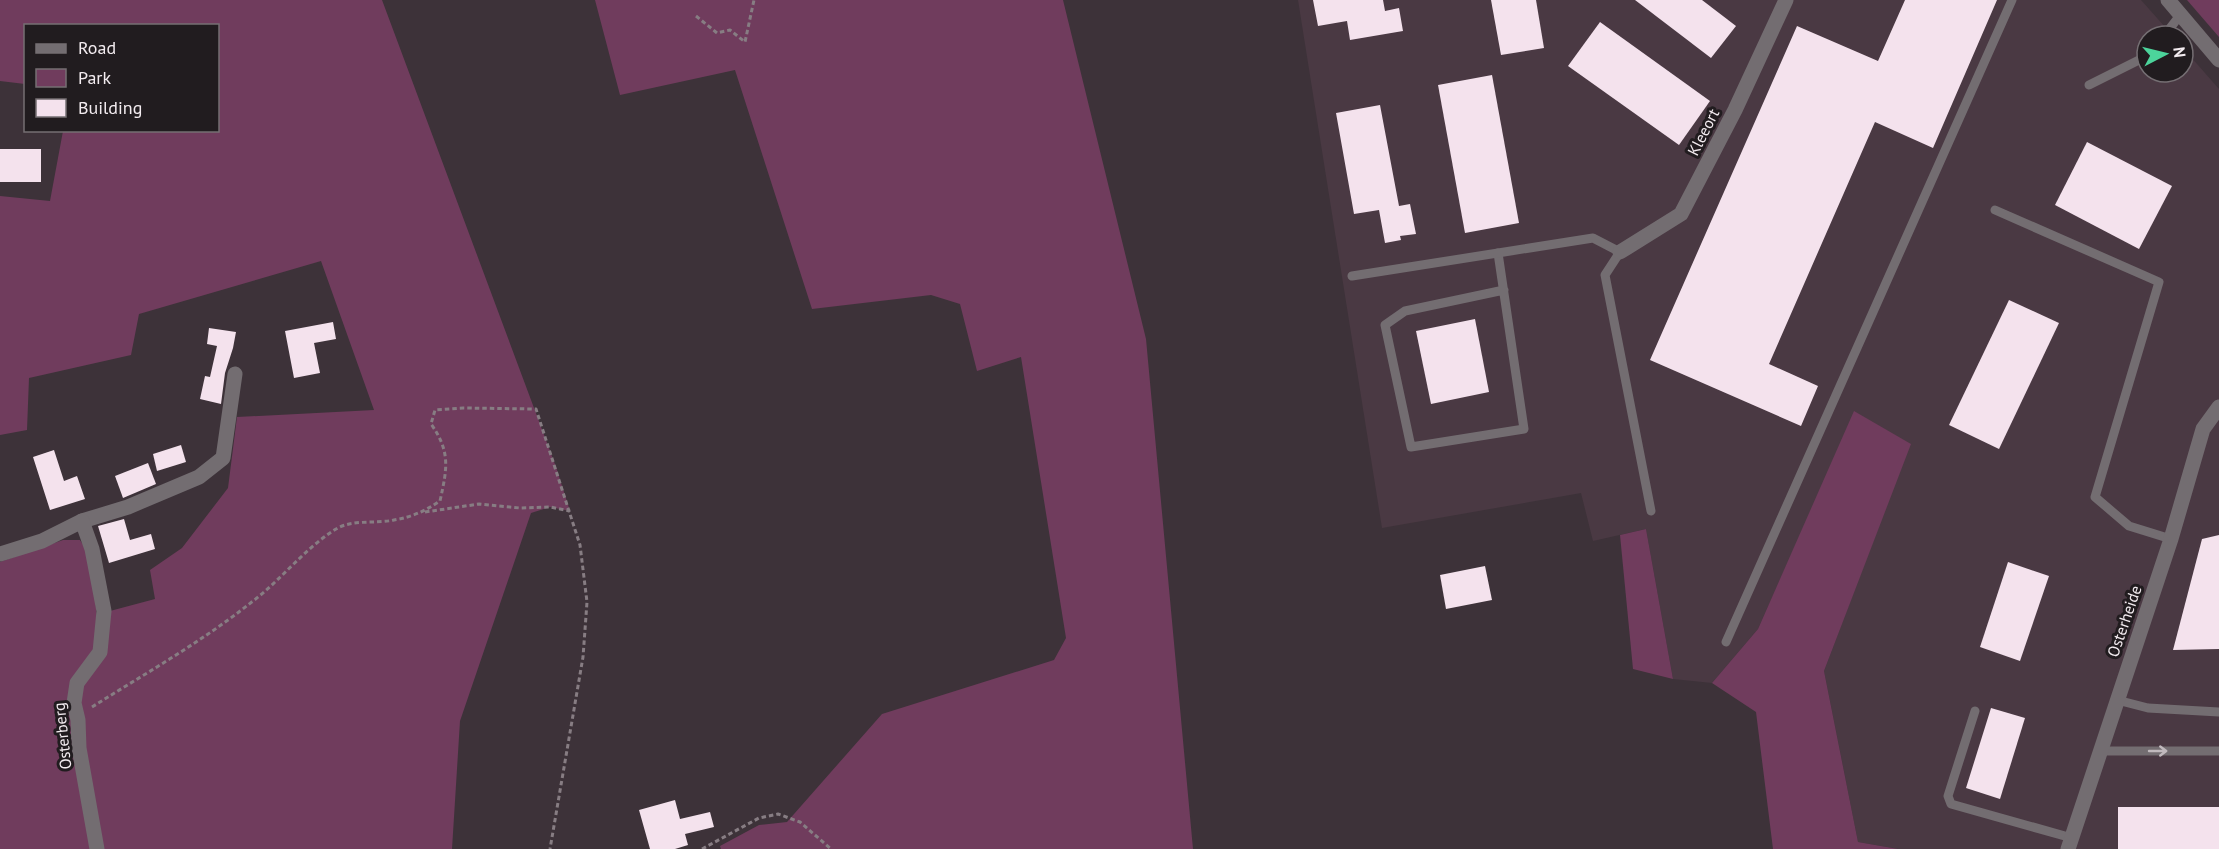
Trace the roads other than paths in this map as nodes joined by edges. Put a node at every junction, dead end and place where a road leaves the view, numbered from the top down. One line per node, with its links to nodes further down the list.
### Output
1 (1786, 0): 10 (street, Kleeort)
2 (2012, 0): 20 (lane)
3 (2168, 0): 4 (street)
4 (2181, 14): 5 (lane); 6 (street)
5 (2173, 24)
6 (2219, 60)
7 (2135, 62): 8 (lane)
8 (2089, 85)
9 (1995, 210): 18 (lane)
10 (1620, 252): 11 (lane); 16 (lane)
11 (1498, 253): 12 (lane); 13 (lane)
12 (1352, 276)
13 (1504, 290): 13 (lane)
14 (235, 374): 17 (street)
15 (2219, 407): 18 (street, Osterheide)
16 (1651, 512)
17 (82, 521): 19 (street); 27 (street, Osterberg)
18 (2171, 539): 21 (street, Osterheide)
19 (0, 554)
20 (1726, 642)
21 (2117, 700): 23 (lane); 24 (street, Osterheide)
22 (1975, 711): 26 (lane)
23 (2219, 712)
24 (2100, 751): 25 (lane, one-way to 25); 26 (street, Osterheide)
25 (2219, 751)
26 (2070, 844)
27 (97, 849)

